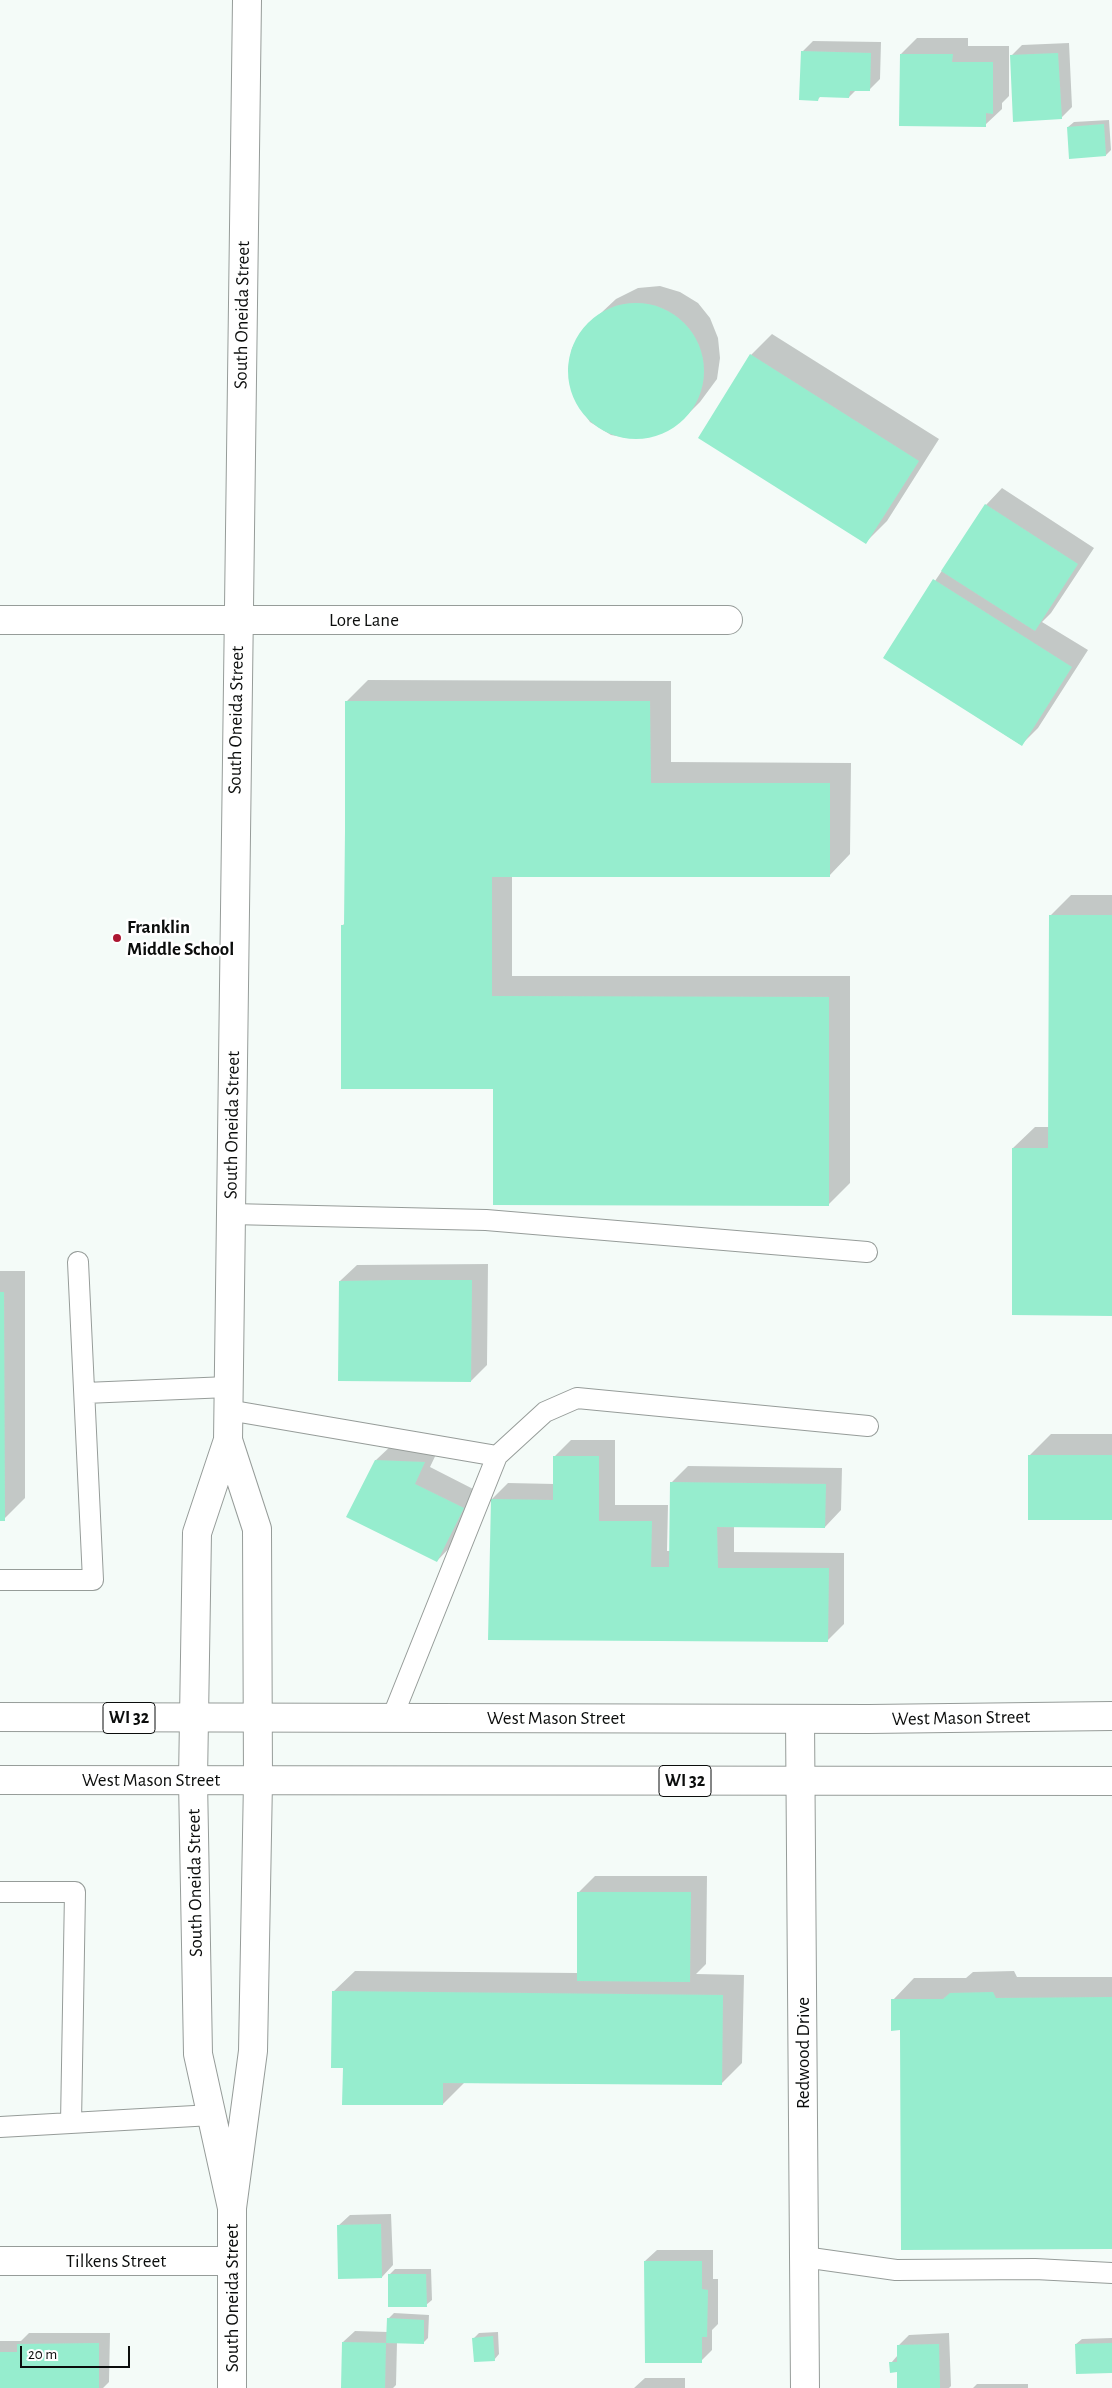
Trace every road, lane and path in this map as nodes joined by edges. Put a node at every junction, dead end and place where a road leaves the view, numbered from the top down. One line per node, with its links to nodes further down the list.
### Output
1 (247, 0): 4 (street, South Oneida Street)
2 (0, 620): 4 (street, Lore Lane)
3 (728, 620): 4 (street, Lore Lane)
4 (238, 621): 5 (street, South Oneida Street)
5 (230, 1214): 6 (lane); 9 (street, South Oneida Street)
6 (867, 1252)
7 (78, 1262): 8 (lane)
8 (84, 1393): 9 (lane); 13 (lane)
9 (228, 1398): 11 (street, South Oneida Street); 12 (lane)
10 (868, 1426): 12 (lane)
11 (228, 1440): 16 (street, South Oneida Street); 17 (street, South Oneida Street)
12 (498, 1456): 18 (lane)
13 (0, 1580)
14 (1112, 1716): 19 (street, West Mason Street / WI 32)
15 (0, 1717): 16 (street, West Mason Street / WI 32)
16 (195, 1718): 17 (street, West Mason Street / WI 32); 21 (street, South Oneida Street)
17 (258, 1718): 18 (street, West Mason Street / WI 32); 23 (street, South Oneida Street)
18 (392, 1718): 19 (street, West Mason Street / WI 32)
19 (800, 1718): 22 (street, Redwood Drive)
20 (0, 1780): 21 (street, West Mason Street / WI 32)
21 (194, 1780): 23 (street, West Mason Street / WI 32); 26 (street, South Oneida Street)
22 (801, 1780): 23 (street, West Mason Street / WI 32); 24 (street, West Mason Street / WI 32); 30 (street, Redwood Drive)
23 (258, 1781): 29 (street, South Oneida Street)
24 (1112, 1781)
25 (0, 1892): 27 (lane)
26 (212, 2115): 27 (lane); 29 (street, South Oneida Street)
27 (71, 2123): 28 (lane)
28 (0, 2127)
29 (232, 2208): 31 (street, South Oneida Street)
30 (804, 2256): 33 (lane); 35 (street, Redwood Drive)
31 (232, 2260): 32 (street, Tilkens Street); 34 (street, South Oneida Street)
32 (0, 2261)
33 (1112, 2273)
34 (232, 2388)
35 (805, 2388)

